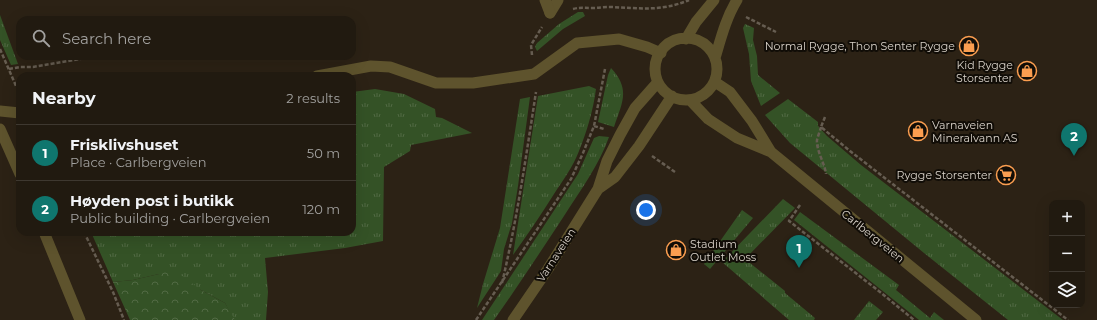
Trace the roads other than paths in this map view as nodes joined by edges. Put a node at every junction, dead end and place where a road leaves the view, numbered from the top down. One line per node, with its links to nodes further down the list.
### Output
1 (545, 0): 2 (street)
2 (558, 0)
3 (714, 0): 5 (street)
4 (737, 0): 7 (street)
5 (686, 38): 6 (street); 7 (street)
6 (661, 53): 8 (street); 9 (street)
7 (715, 58): 10 (street)
8 (339, 72)
9 (658, 82): 11 (street); 18 (street, Varnaveien)
10 (714, 82): 12 (street); 16 (street, Carlbergveien)
11 (672, 96): 12 (street); 18 (street, Varnaveien)
12 (690, 100): 16 (street, Carlbergveien)
13 (0, 111): 14 (street)
14 (16, 113)
15 (0, 129): 17 (street)
16 (770, 152): 22 (street, Carlbergveien)
17 (16, 165)
18 (598, 189): 21 (street, Varnaveien)
19 (46, 236): 20 (street)
20 (80, 320)
21 (513, 320)
22 (976, 320)

